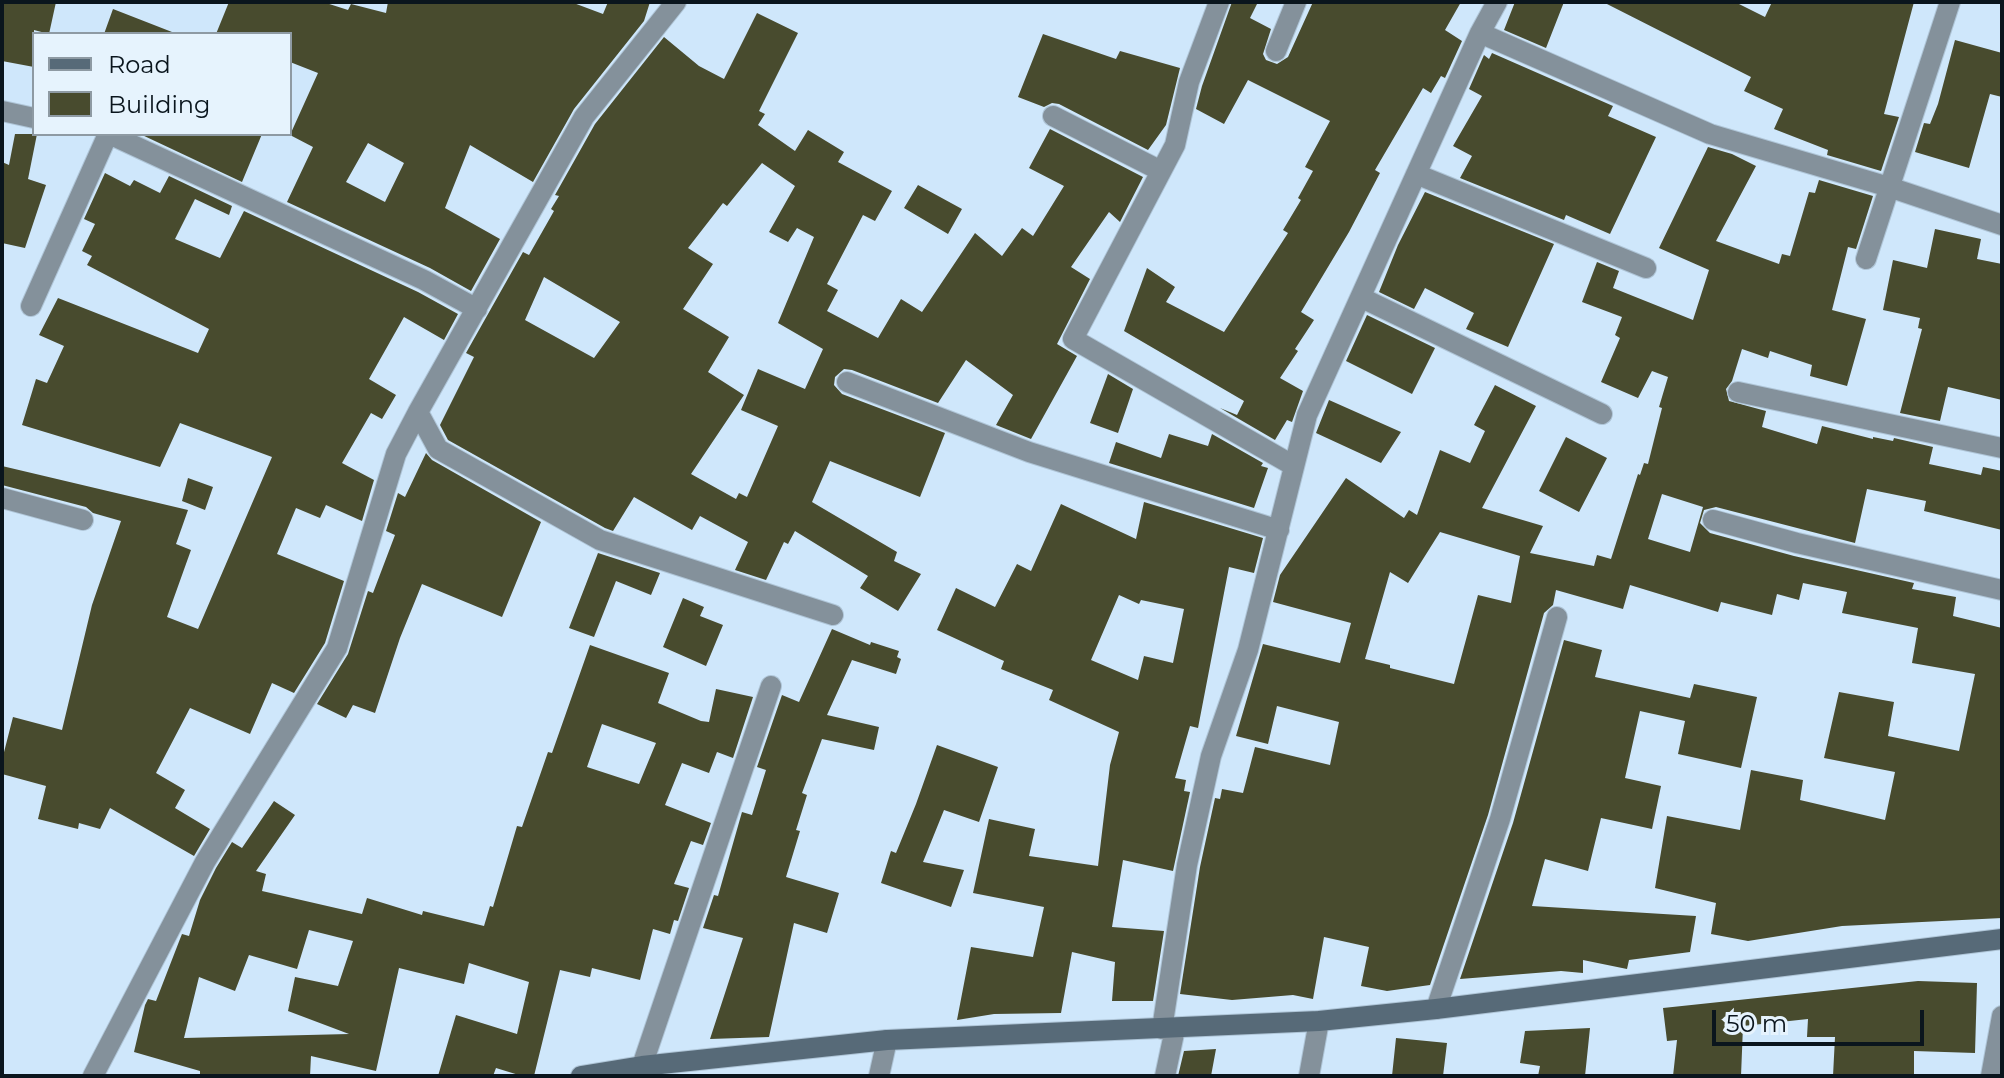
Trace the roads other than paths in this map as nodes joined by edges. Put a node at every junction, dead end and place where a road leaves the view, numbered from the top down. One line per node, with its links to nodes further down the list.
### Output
1 (1219, 2): 13 (street)
2 (1296, 2): 7 (street)
3 (1497, 2): 6 (street)
4 (1950, 2): 15 (street)
5 (673, 3): 21 (street)
6 (1480, 33): 14 (street); 15 (street)
7 (1276, 51)
8 (2, 111): 10 (street)
9 (1053, 116): 13 (street)
10 (32, 118)
11 (108, 136): 20 (street)
12 (113, 136): 21 (street)
13 (1161, 171): 27 (street)
14 (1416, 174): 18 (street); 19 (street)
15 (1889, 187): 16 (street); 17 (street)
16 (2002, 225)
17 (1866, 259)
18 (1646, 268)
19 (1362, 298): 25 (street); 27 (street)
20 (31, 306)
21 (477, 309): 24 (street)
22 (847, 382): 31 (street)
23 (1738, 392): 26 (street)
24 (418, 412): 33 (street); 43 (street)
25 (1602, 414)
26 (2002, 448)
27 (1294, 466): 31 (street)
28 (2, 498): 29 (street)
29 (83, 520)
30 (1713, 520): 32 (street)
31 (1279, 530): 40 (street)
32 (2002, 590)
33 (833, 615)
34 (1557, 617): 37 (street)
35 (771, 686): 42 (street)
36 (2002, 939): 37 (street)
37 (1436, 1009): 39 (street)
38 (2002, 1016): 48 (street)
39 (1319, 1021): 40 (street); 47 (street)
40 (1169, 1029): 41 (street); 46 (street)
41 (887, 1040): 42 (street); 45 (street)
42 (642, 1066): 44 (street)
43 (93, 1076)
44 (581, 1076)
45 (879, 1076)
46 (1165, 1076)
47 (1309, 1076)
48 (1991, 1076)

